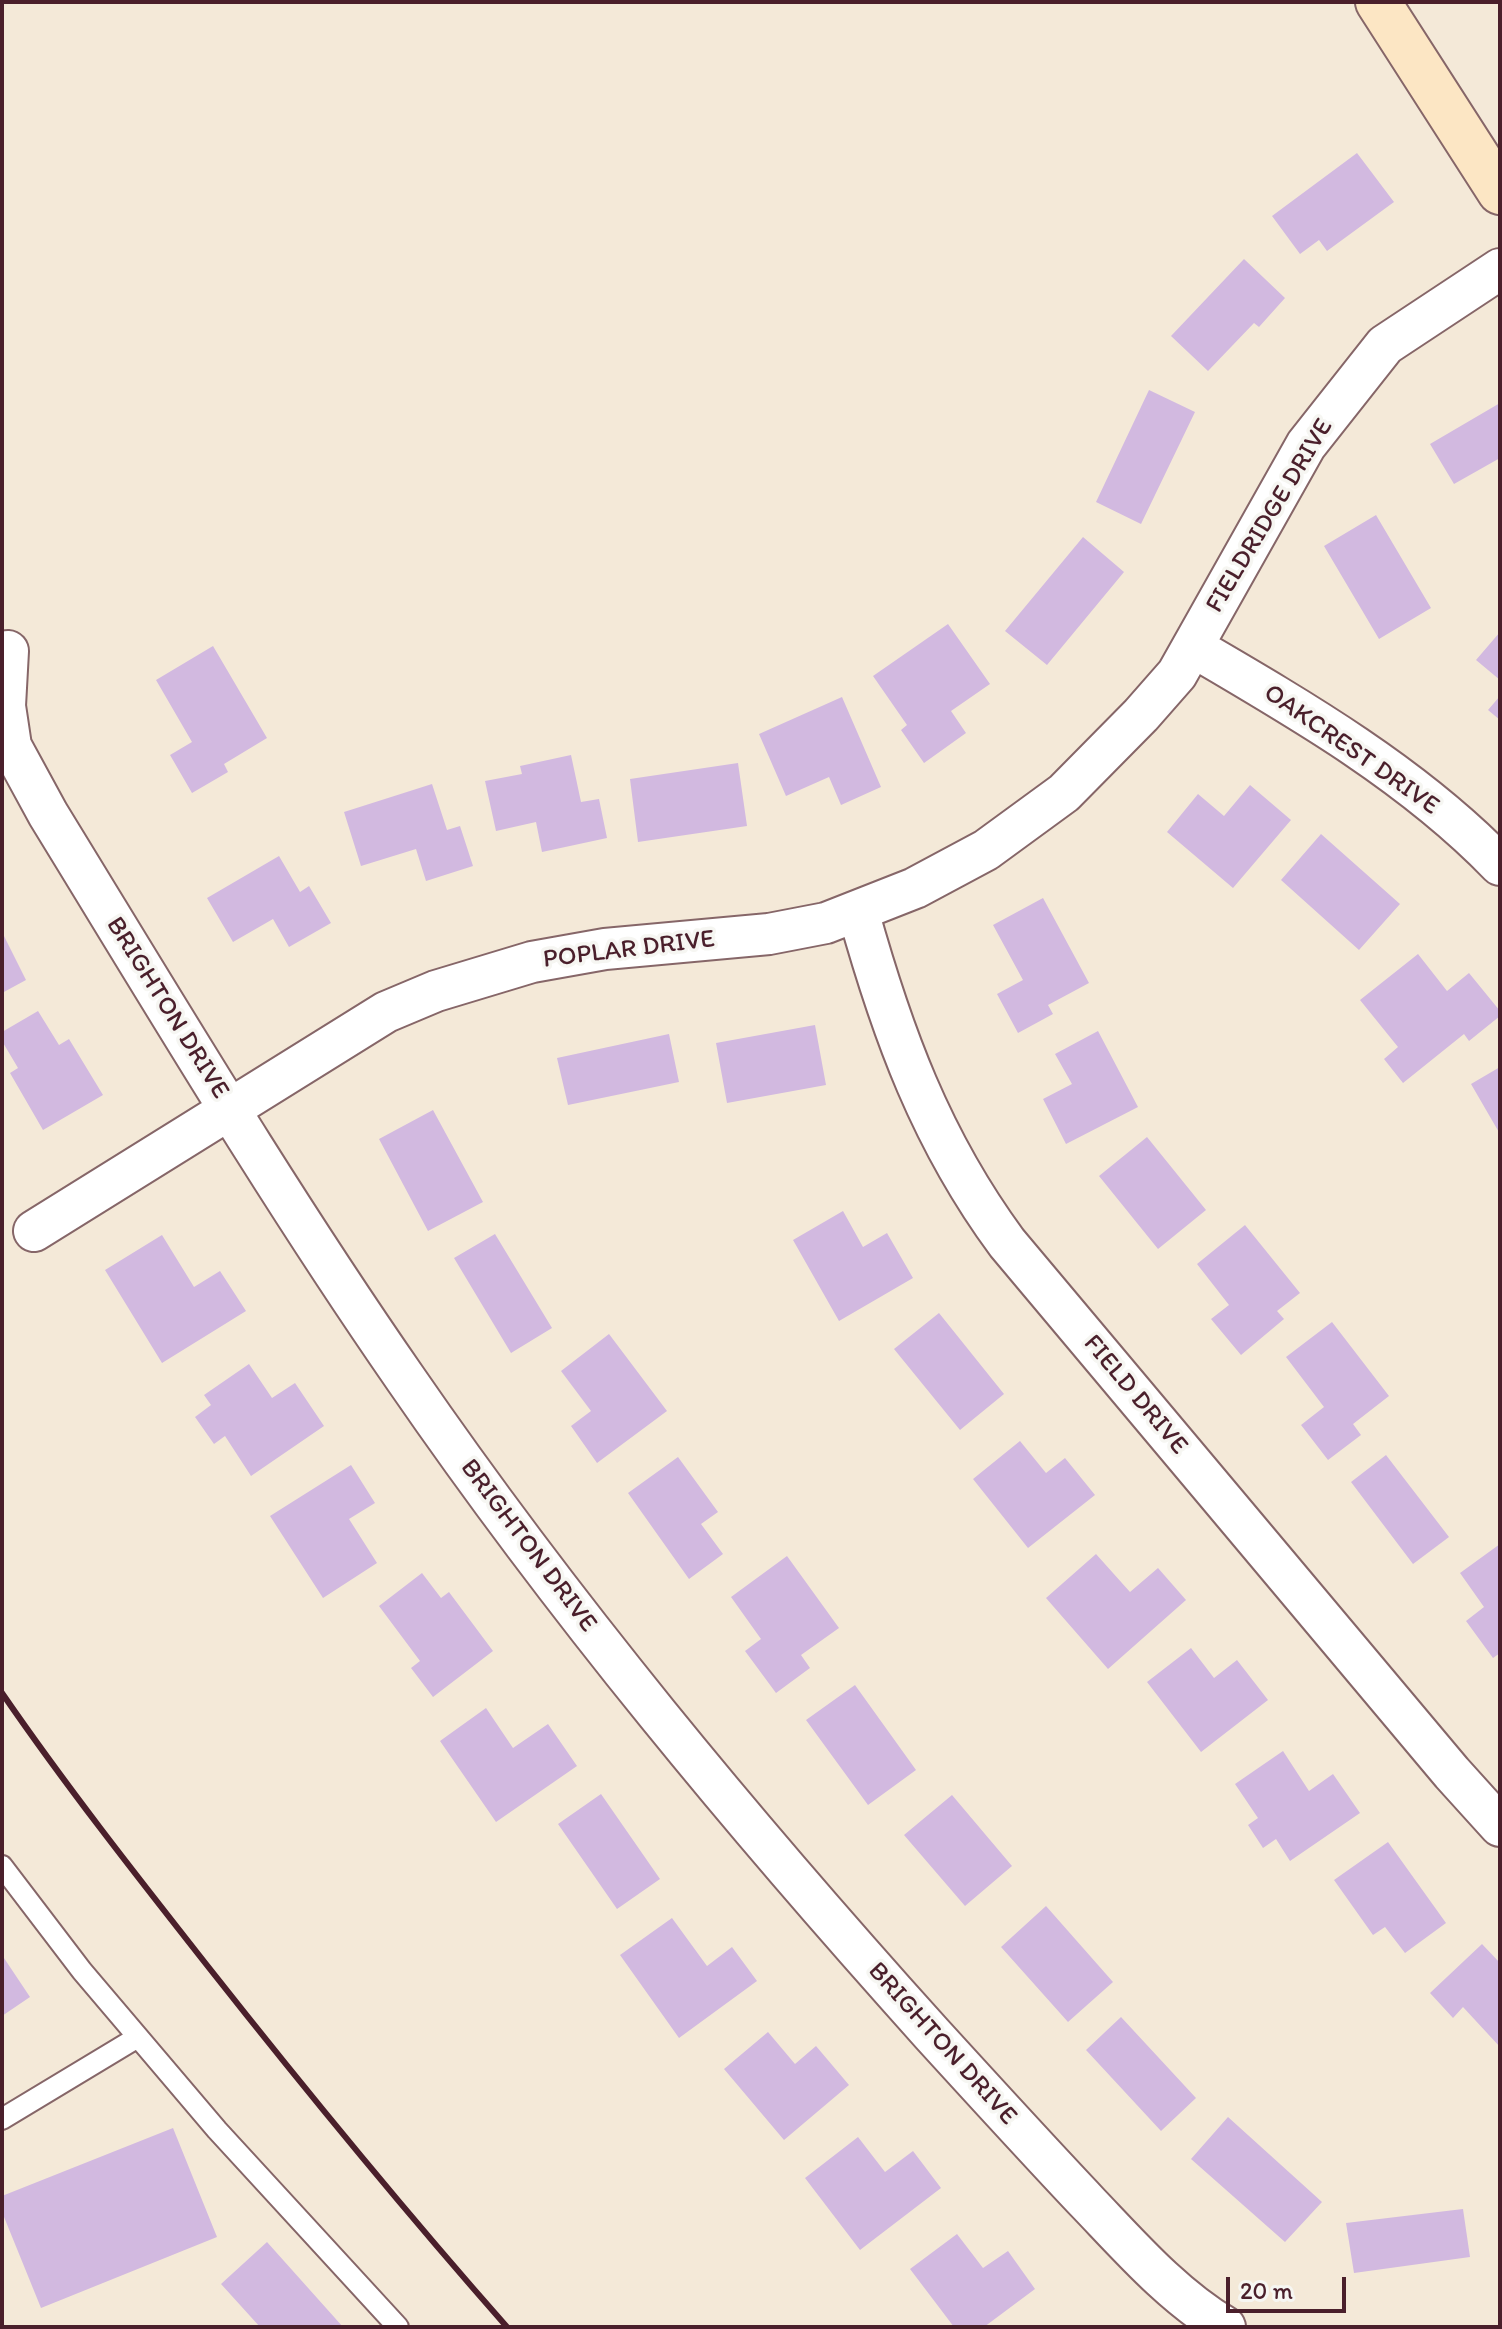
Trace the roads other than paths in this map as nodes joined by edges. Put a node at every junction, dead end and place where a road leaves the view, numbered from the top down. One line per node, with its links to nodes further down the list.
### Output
1 (1378, 2): 2 (street)
2 (1500, 192)
3 (1500, 269): 4 (street, FIELDRIDGE DRIVE)
4 (1193, 647): 6 (street, OAKCREST DRIVE); 7 (street, POPLAR DRIVE)
5 (8, 651): 8 (street, BRIGHTON DRIVE)
6 (1500, 865)
7 (858, 911): 8 (street, POPLAR DRIVE); 10 (street, FIELD DRIVE)
8 (230, 1109): 9 (street, POPLAR DRIVE); 15 (street, BRIGHTON DRIVE)
9 (34, 1231)
10 (1500, 1826)
11 (2, 1866): 12 (lane)
12 (138, 2037): 13 (lane); 14 (lane)
13 (2, 2119)
14 (398, 2327)
15 (1225, 2327)

